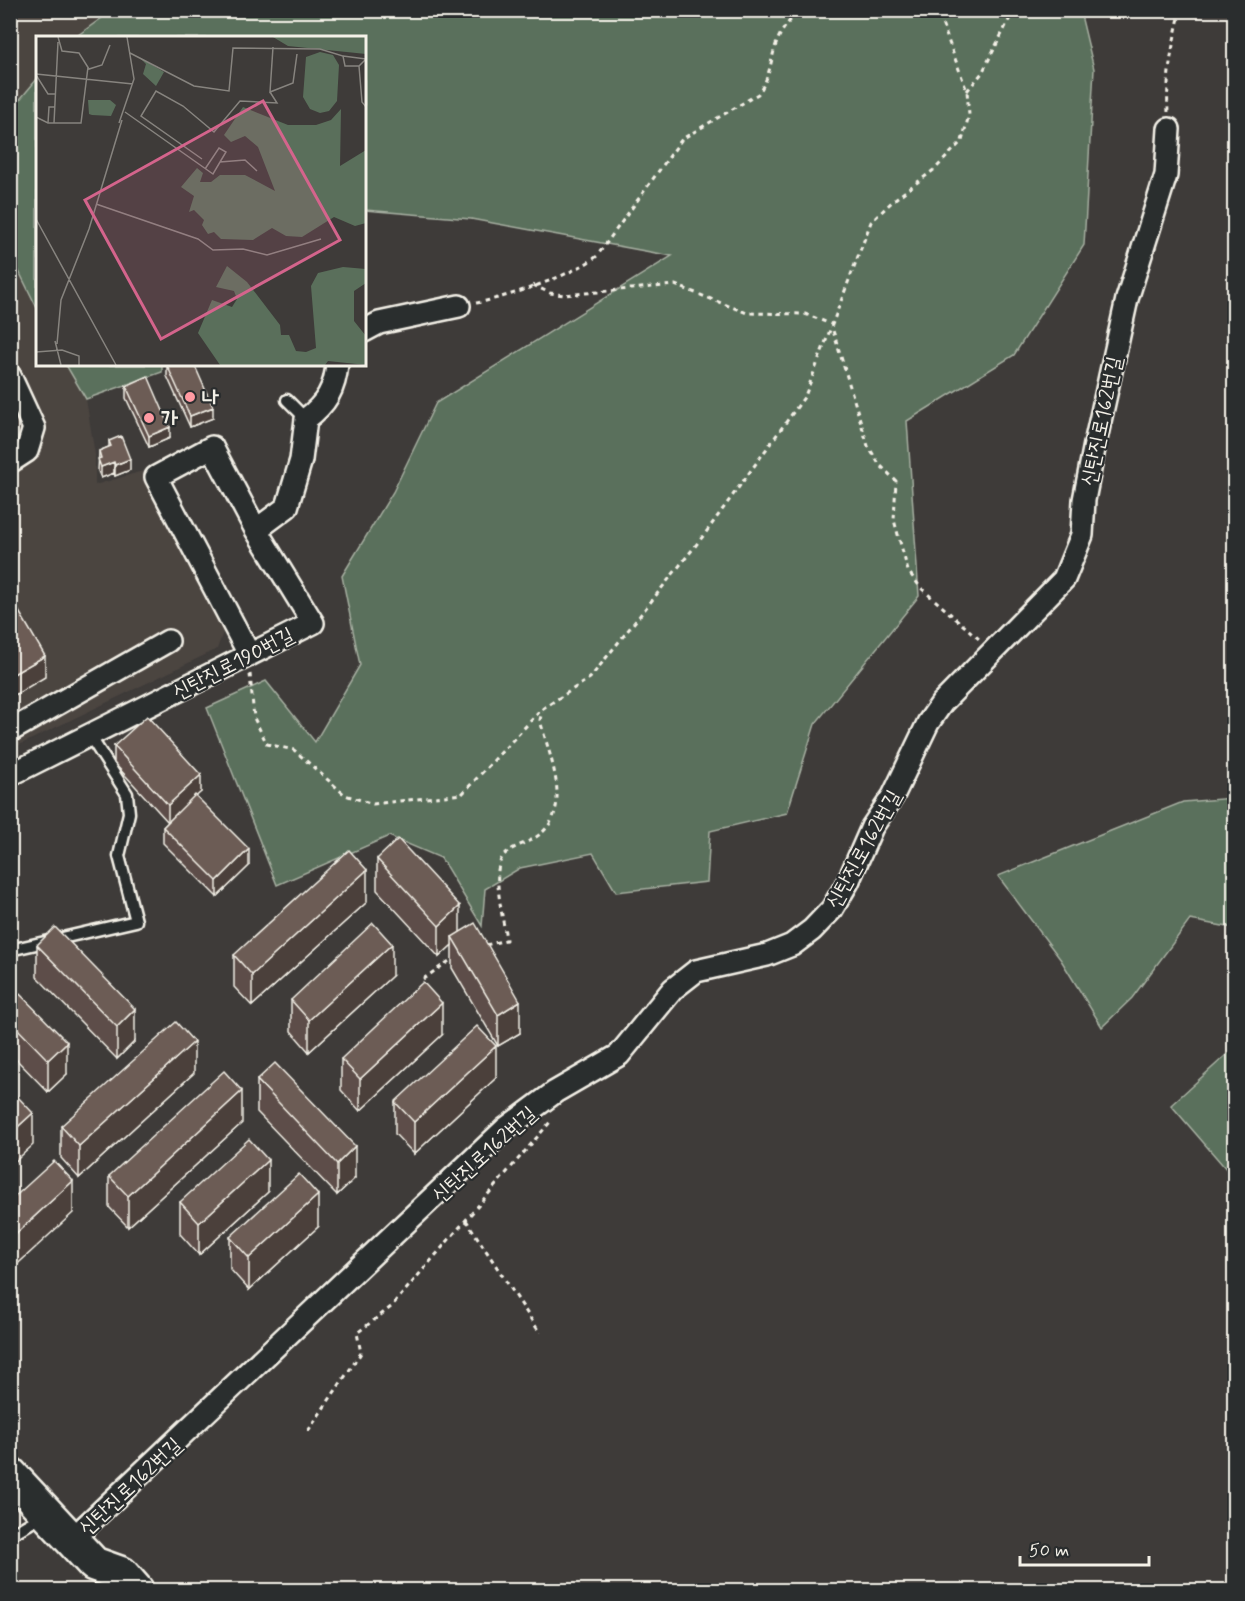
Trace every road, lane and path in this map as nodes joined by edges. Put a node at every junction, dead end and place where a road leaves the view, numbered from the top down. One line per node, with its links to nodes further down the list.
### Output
1 (801, 10): 7 (path)
2 (937, 10): 5 (path)
3 (1014, 10): 5 (path)
4 (1181, 10): 6 (path)
5 (967, 91): 9 (path)
6 (1169, 129): 18 (street, 신탄진로162번길)
7 (533, 285): 8 (path); 9 (path)
8 (459, 306): 10 (street)
9 (831, 324): 18 (path); 20 (path)
10 (366, 330)
11 (337, 366): 14 (street)
12 (10, 376): 15 (street)
13 (287, 400): 14 (lane)
14 (306, 418): 16 (street)
15 (10, 462)
16 (256, 530): 19 (street, 신탄진로190번길); 19 (street)
17 (168, 641): 21 (street)
18 (994, 649): 35 (street, 신탄진로162번길)
19 (249, 654): 20 (path); 22 (street, 신탄진로190번길)
20 (542, 709): 24 (path)
21 (10, 730)
22 (90, 736): 23 (street, 신탄진로190번길); 25 (lane)
23 (10, 775)
24 (485, 946)
25 (10, 950)
26 (457, 956): 27 (path)
27 (423, 979)
28 (555, 1115): 29 (path)
29 (466, 1220): 30 (path); 31 (path)
30 (540, 1333)
31 (308, 1431)
32 (10, 1474): 33 (main road)
33 (47, 1514): 34 (lane); 35 (main road)
34 (10, 1535)
35 (71, 1540): 36 (main road)
36 (97, 1577): 37 (main road)
37 (136, 1590)

